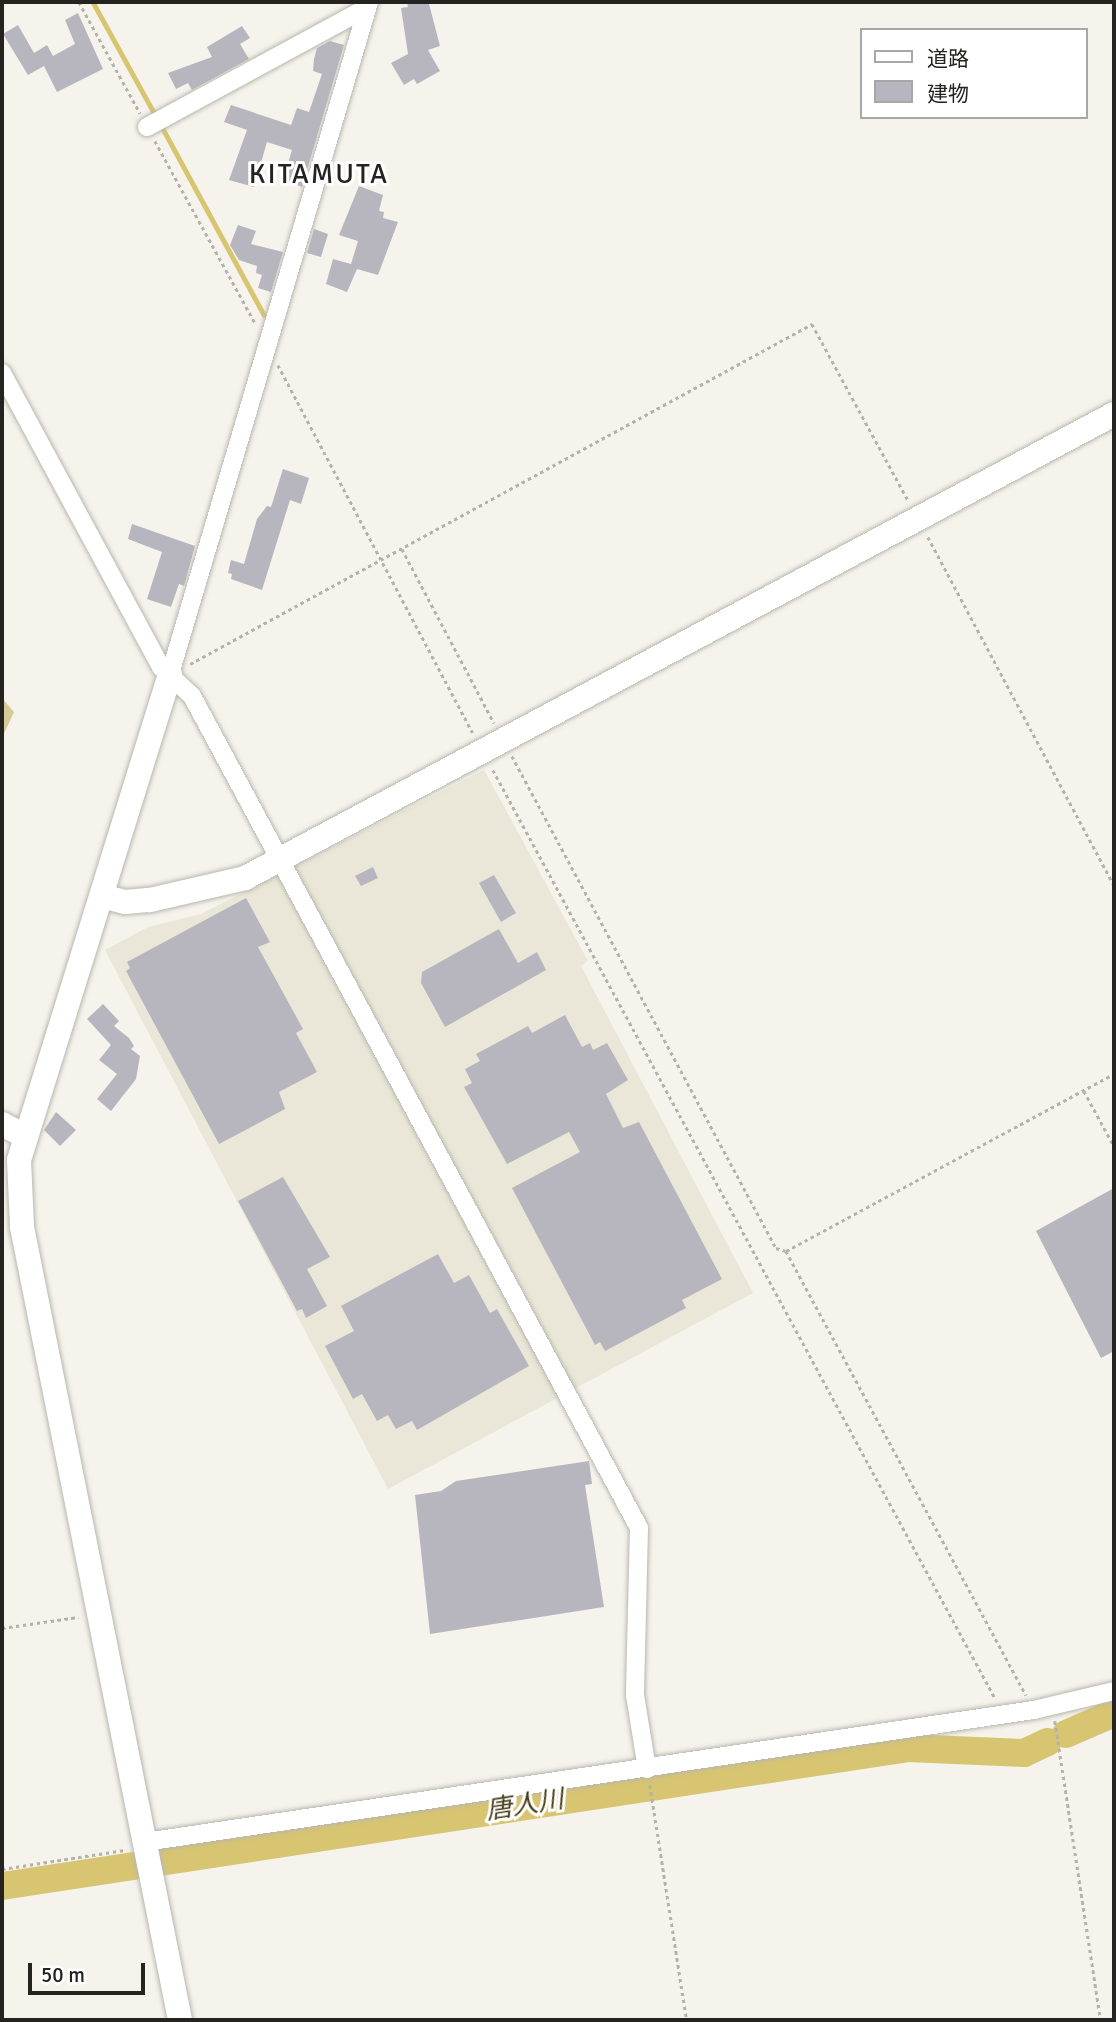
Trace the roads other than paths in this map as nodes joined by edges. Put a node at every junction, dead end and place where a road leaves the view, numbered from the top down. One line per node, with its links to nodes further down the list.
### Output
1 (363, 7): 2 (street); 5 (street)
2 (153, 124)
3 (2, 373): 5 (street)
4 (1114, 414): 6 (street)
5 (170, 674): 6 (street); 7 (street)
6 (281, 860): 7 (street); 10 (street)
7 (102, 896): 8 (street)
8 (12, 1130): 11 (street)
9 (1114, 1691): 10 (street)
10 (647, 1769): 11 (street)
11 (147, 1854): 12 (street)
12 (180, 2020)

